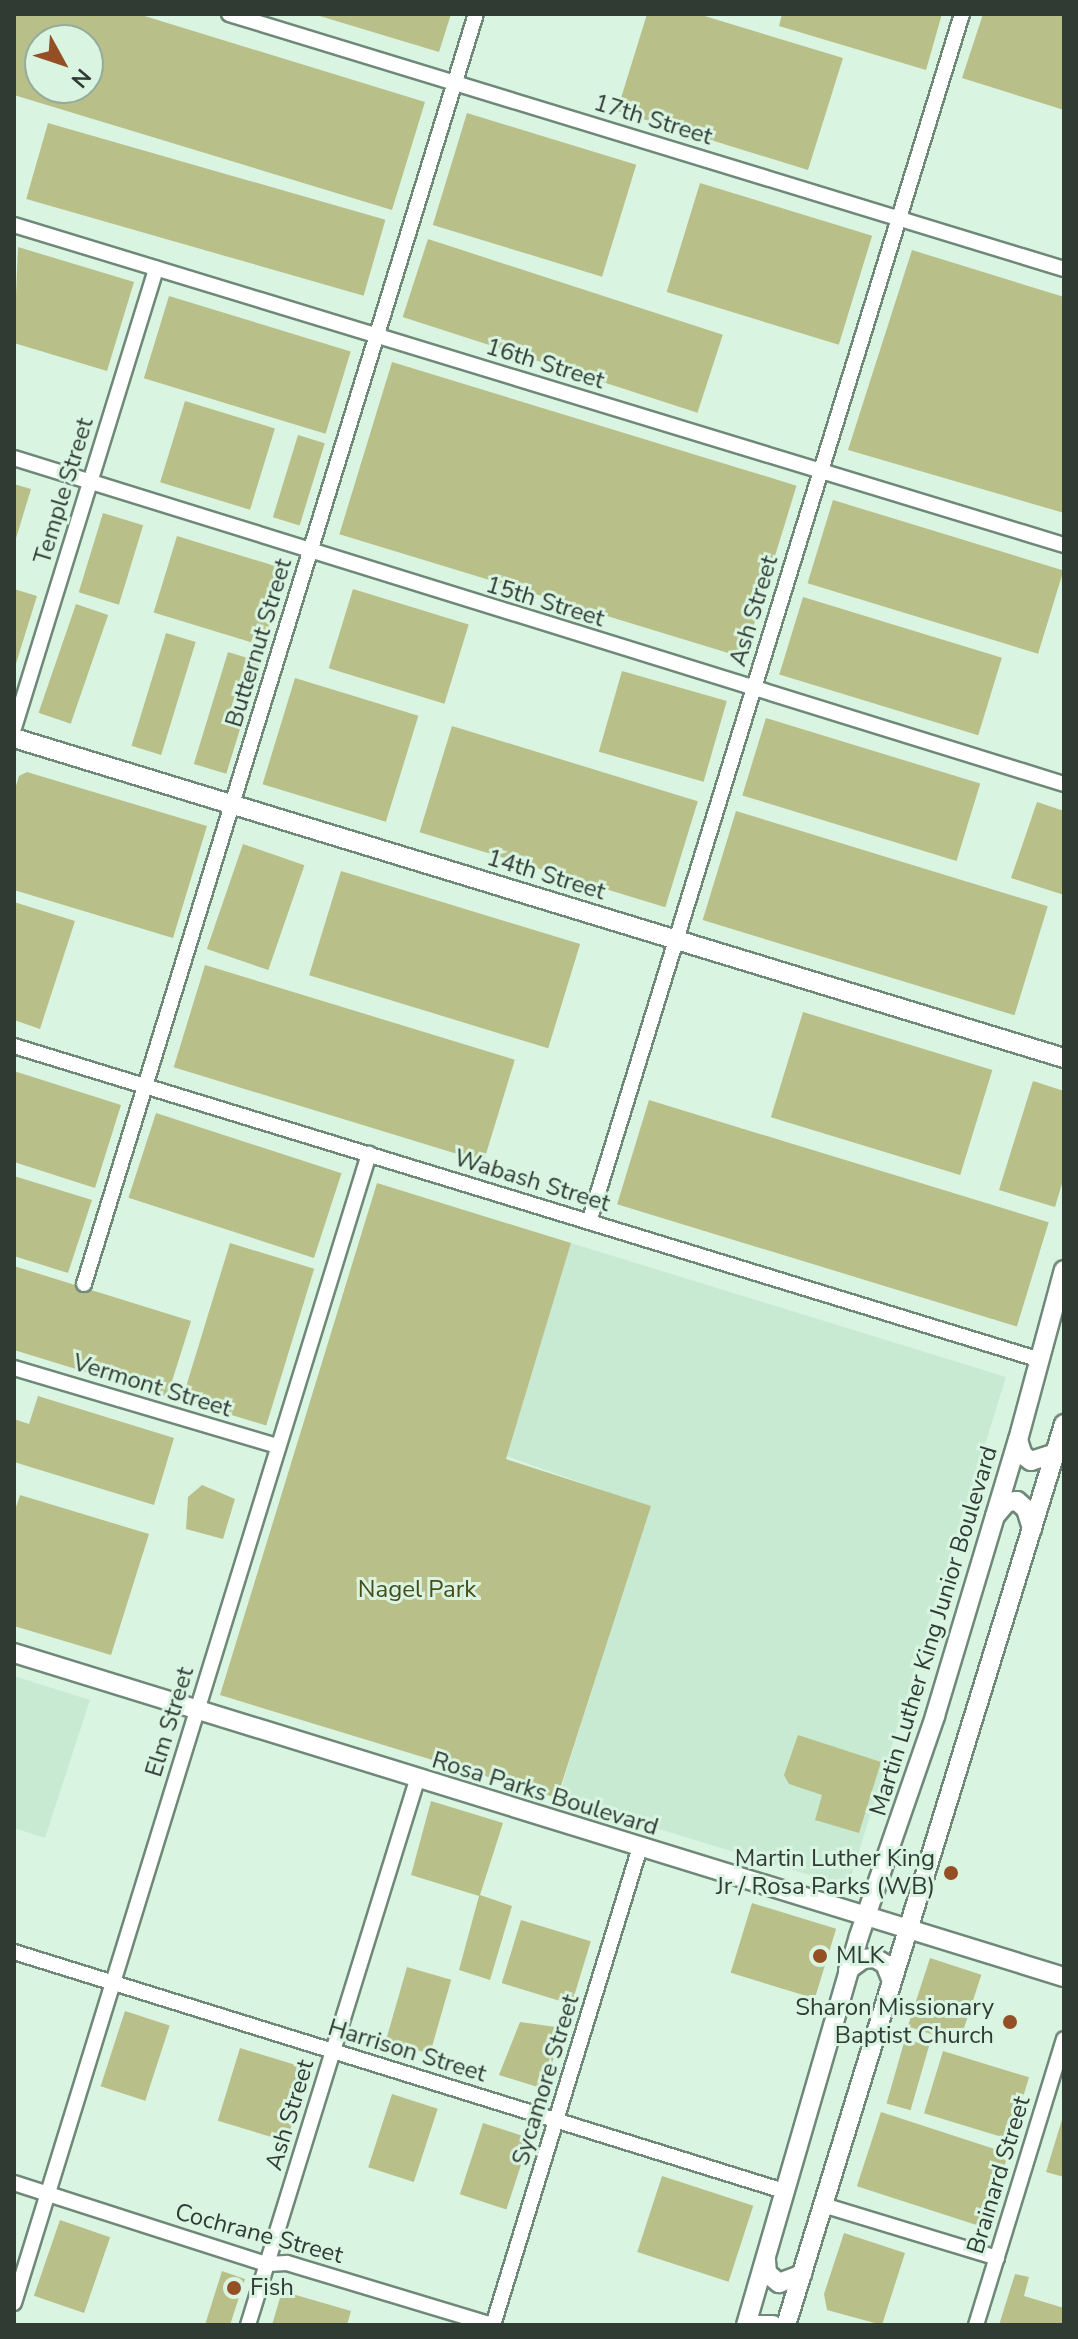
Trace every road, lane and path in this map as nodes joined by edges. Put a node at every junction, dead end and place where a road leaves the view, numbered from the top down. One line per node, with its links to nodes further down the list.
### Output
1 (229, 14): 4 (street, 17th Street)
2 (476, 14): 4 (street, Butternut Street)
3 (962, 14): 5 (street, Ash Street)
4 (454, 83): 5 (street, 17th Street); 9 (street, Butternut Street)
5 (899, 217): 8 (street, 17th Street); 11 (street, Ash Street)
6 (14, 225): 7 (street, 16th Street)
7 (156, 268): 9 (street, 16th Street); 12 (street, Temple Street)
8 (1064, 269)
9 (377, 336): 11 (street, 16th Street); 14 (street, Butternut Street)
10 (14, 458): 12 (street, 15th Street)
11 (821, 471): 13 (street, 16th Street); 15 (street, Ash Street)
12 (90, 481): 14 (street, 15th Street); 16 (street, Temple Street)
13 (1064, 545)
14 (310, 553): 15 (street, 15th Street); 19 (street, Butternut Street)
15 (753, 689): 18 (street, 15th Street); 20 (street, Ash Street)
16 (14, 728)
17 (14, 738): 19 (main road, 14th Street)
18 (1064, 784)
19 (233, 804): 20 (main road, 14th Street); 23 (street, Butternut Street)
20 (676, 940): 22 (main road, 14th Street); 25 (street, Ash Street)
21 (14, 1046): 23 (street, Wabash Street)
22 (1064, 1058)
23 (146, 1086): 24 (street, Wabash Street); 27 (street, Butternut Street)
24 (369, 1154): 25 (street, Wabash Street); 32 (street, Elm Street)
25 (589, 1222): 28 (street, Wabash Street)
26 (1064, 1270): 28 (main road, Martin Luther King Junior Boulevard)
27 (84, 1284)
28 (1037, 1359): 31 (main road, Martin Luther King Junior Boulevard)
29 (14, 1368): 32 (street, Vermont Street)
30 (1064, 1424): 33 (main road)
31 (1018, 1440): 33 (main road); 34 (main road, Martin Luther King Junior Boulevard)
32 (278, 1446): 37 (street, Elm Street)
33 (1055, 1453): 35 (main road)
34 (995, 1516): 35 (main road); 40 (main road, Martin Luther King Junior Boulevard)
35 (1032, 1529): 41 (main road)
36 (14, 1653): 37 (main road, Rosa Parks Boulevard)
37 (197, 1710): 38 (main road, Rosa Parks Boulevard); 46 (street, Elm Street)
38 (417, 1780): 39 (main road, Rosa Parks Boulevard); 48 (street, Ash Street)
39 (640, 1848): 40 (main road, Rosa Parks Boulevard); 49 (street, Sycamore Street)
40 (865, 1916): 41 (main road, Rosa Parks Boulevard); 43 (main road, Martin Luther King Junior Boulevard)
41 (908, 1930): 44 (main road, Rosa Parks Boulevard); 45 (main road)
42 (14, 1952): 46 (street, Harrison Street)
43 (848, 1970): 45 (main road); 51 (main road, Martin Luther King Junior Boulevard)
44 (1064, 1977)
45 (892, 1981): 53 (main road)
46 (112, 1984): 48 (street, Harrison Street); 52 (street, Elm Street)
47 (1064, 2039): 55 (street, Brainard Street)
48 (333, 2051): 49 (street, Harrison Street); 56 (street, Ash Street)
49 (556, 2121): 51 (street, Harrison Street); 60 (street, Sycamore Street)
50 (14, 2183): 52 (street, Cochrane Street)
51 (787, 2192): 54 (main road, Martin Luther King Junior Boulevard)
52 (48, 2194): 56 (street, Cochrane Street); 58 (street, Elm Street)
53 (823, 2205): 55 (street); 57 (main road)
54 (766, 2258): 57 (main road); 61 (main road, Martin Luther King Junior Boulevard)
55 (997, 2258): 65 (street, Brainard Street)
56 (267, 2264): 59 (street, Ash Street); 60 (street, Cochrane Street)
57 (802, 2274): 64 (main road)
58 (14, 2303)
59 (248, 2325)
60 (493, 2325)
61 (746, 2325)
62 (755, 2325): 63 (main road)
63 (773, 2325)
64 (786, 2325)
65 (976, 2325)

